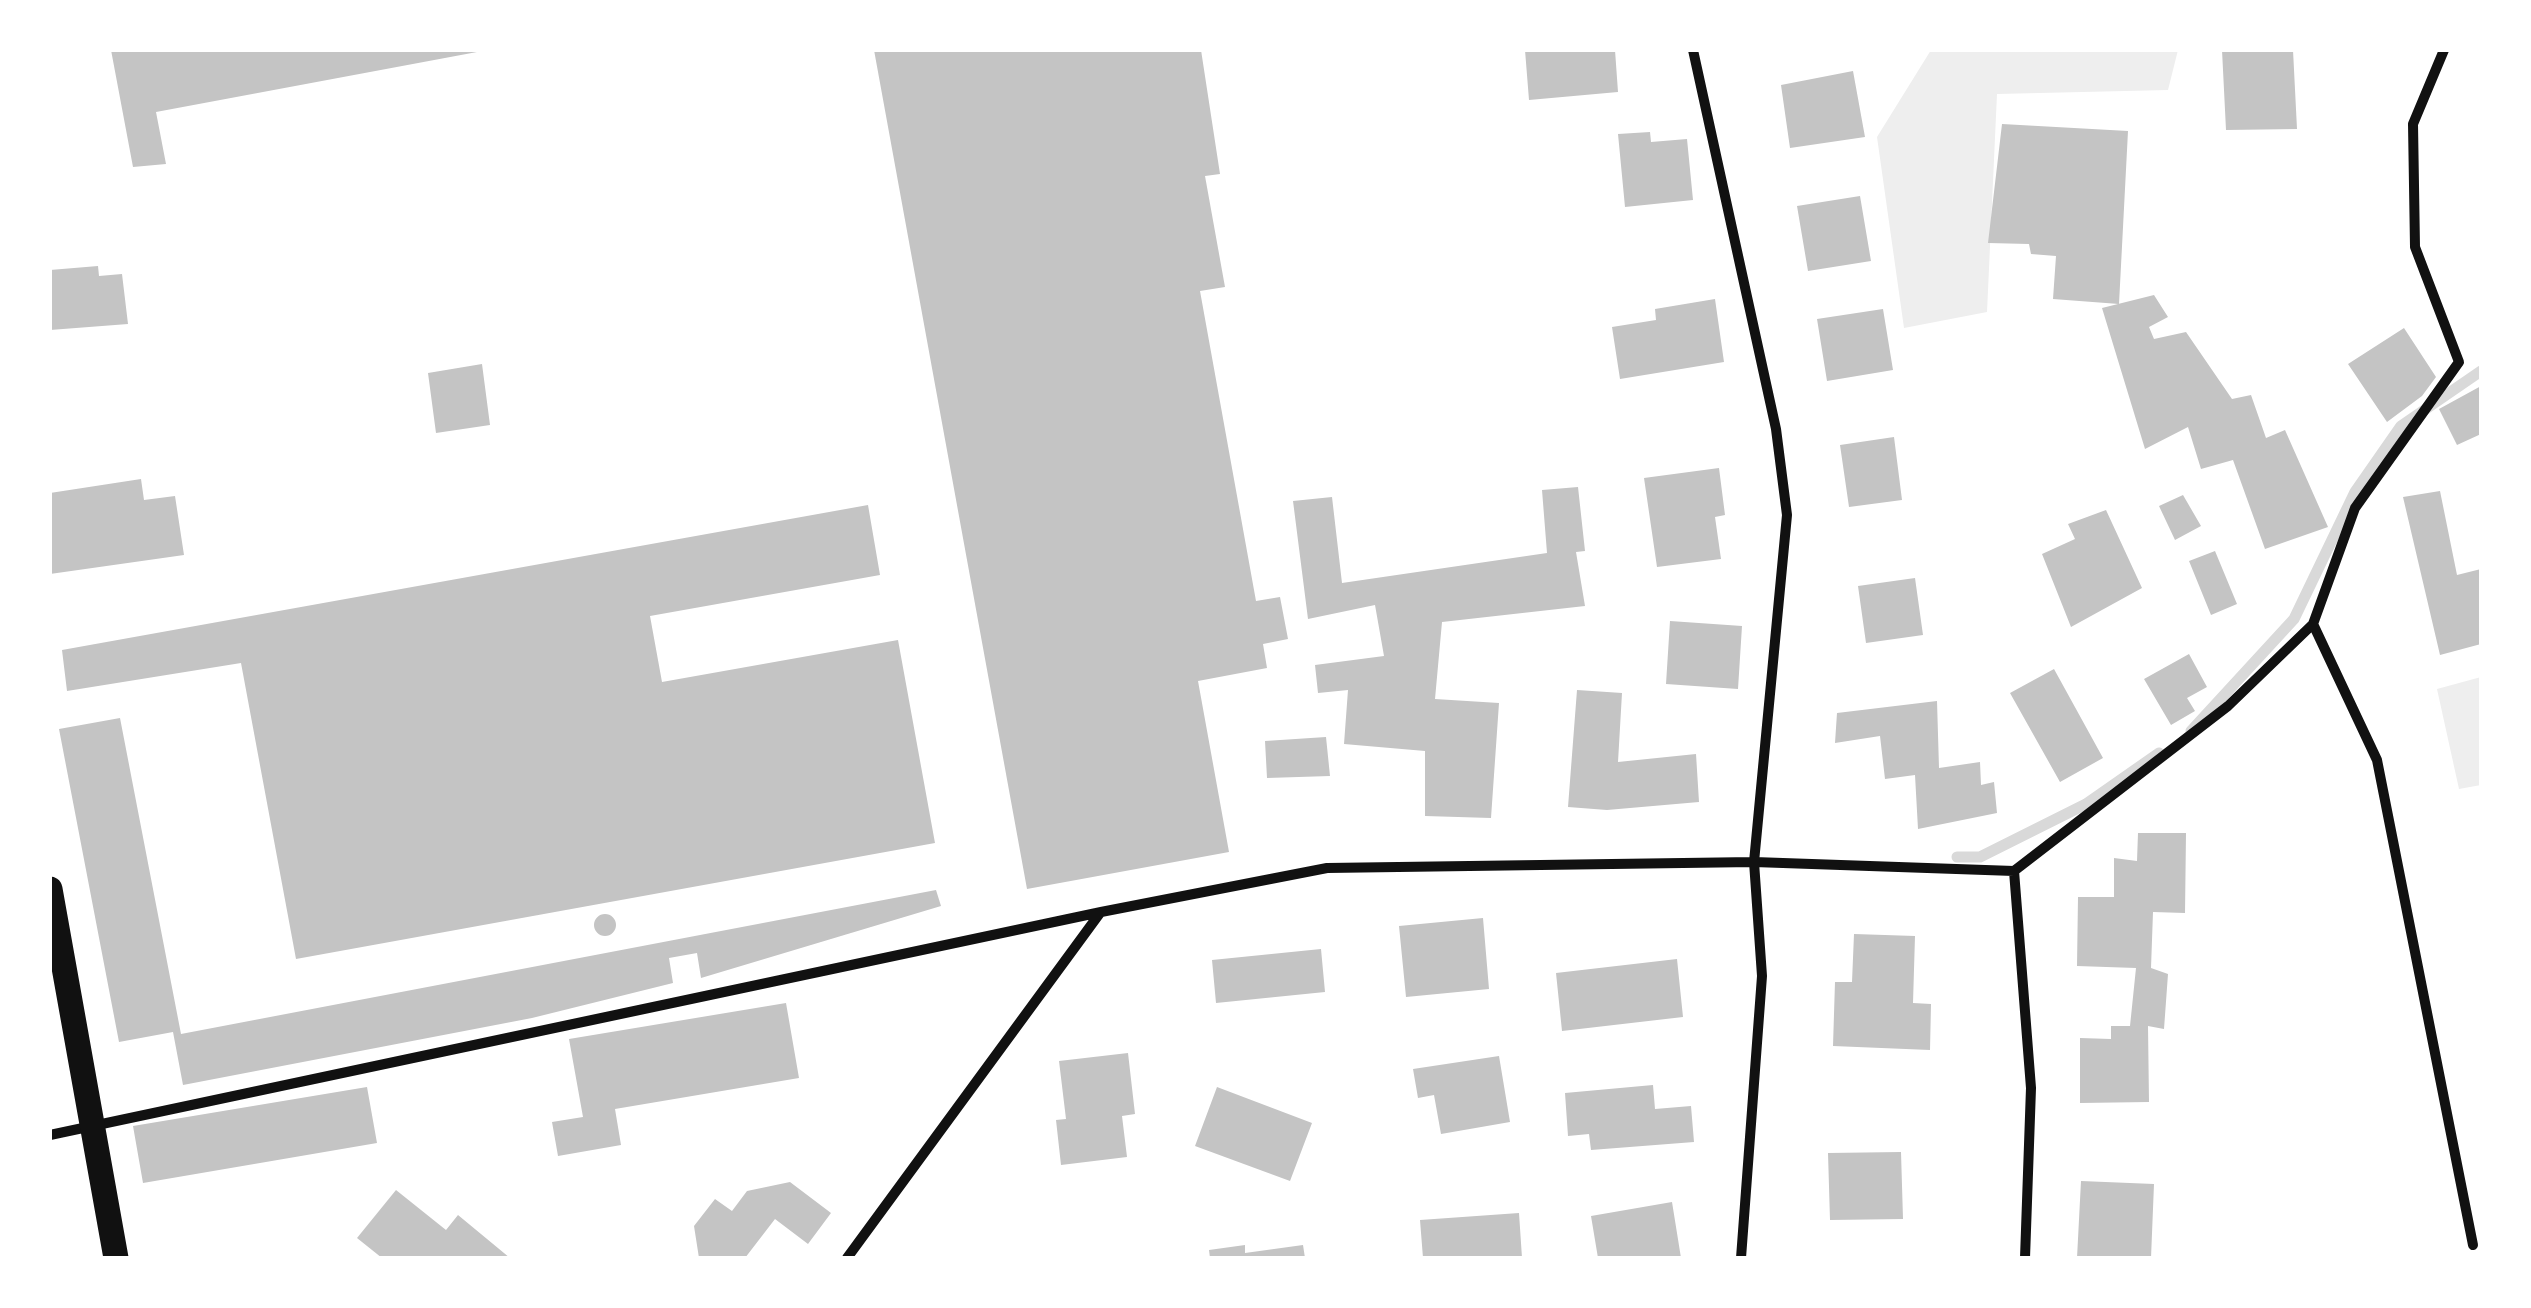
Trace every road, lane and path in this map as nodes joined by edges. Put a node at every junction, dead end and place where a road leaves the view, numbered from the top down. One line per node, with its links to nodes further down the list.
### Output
1 (1693, 50): 4 (street)
2 (2444, 50): 3 (street)
3 (2313, 624): 5 (street); 10 (street)
4 (1754, 862): 5 (street); 7 (street); 13 (street)
5 (2014, 871): 14 (street)
6 (50, 889): 8 (main road)
7 (1100, 912): 8 (street); 12 (street)
8 (92, 1126): 9 (street); 11 (main road)
9 (50, 1134)
10 (2473, 1244)
11 (116, 1258)
12 (847, 1258)
13 (1741, 1258)
14 (2025, 1258)

